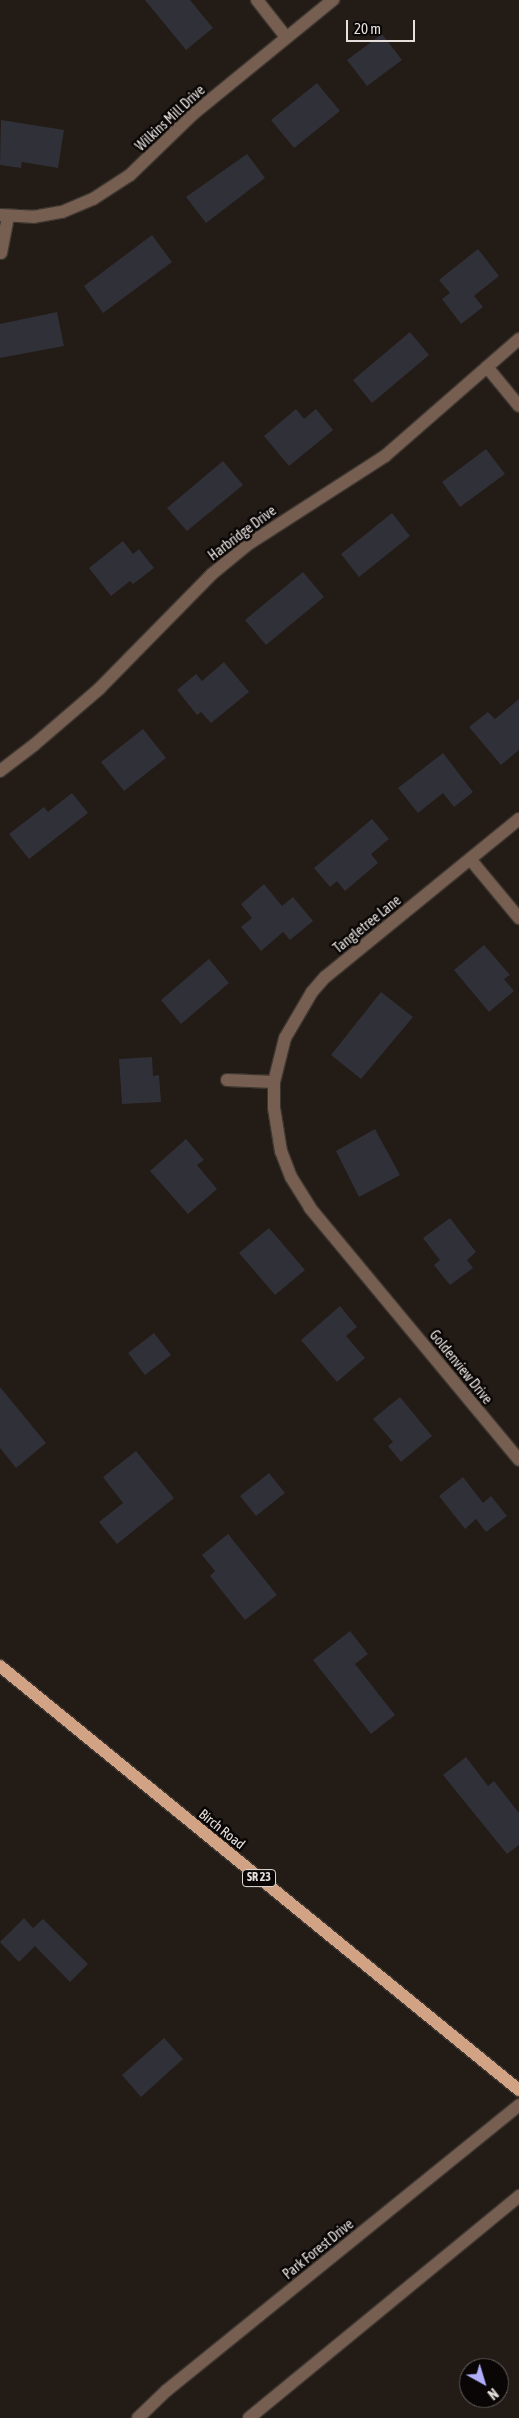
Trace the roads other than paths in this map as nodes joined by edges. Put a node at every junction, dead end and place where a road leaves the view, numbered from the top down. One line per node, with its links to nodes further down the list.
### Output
1 (257, 0): 3 (street)
2 (333, 0): 3 (street, Wilkins Mill Drive)
3 (286, 38): 4 (street, Wilkins Mill Drive)
4 (4, 216): 5 (street, Wilkins Mill Drive)
5 (2, 253)
6 (519, 339): 7 (street, Harbridge Drive)
7 (487, 367): 8 (street); 9 (street, Harbridge Drive)
8 (519, 406)
9 (0, 771)
10 (519, 819): 11 (street, Tangletree Lane)
11 (470, 859): 12 (street); 14 (street, Tangletree Lane)
12 (519, 918)
13 (227, 1080): 14 (street)
14 (274, 1082): 15 (street, Tangletree Lane)
15 (381, 1293): 16 (street, Goldenview Drive)
16 (519, 1460)
17 (0, 1666): 18 (main road, Birch Road / SR 23)
18 (519, 2090)
19 (519, 2105): 21 (street, Park Forest Drive)
20 (519, 2196): 22 (street)
21 (138, 2418)
22 (248, 2418)

